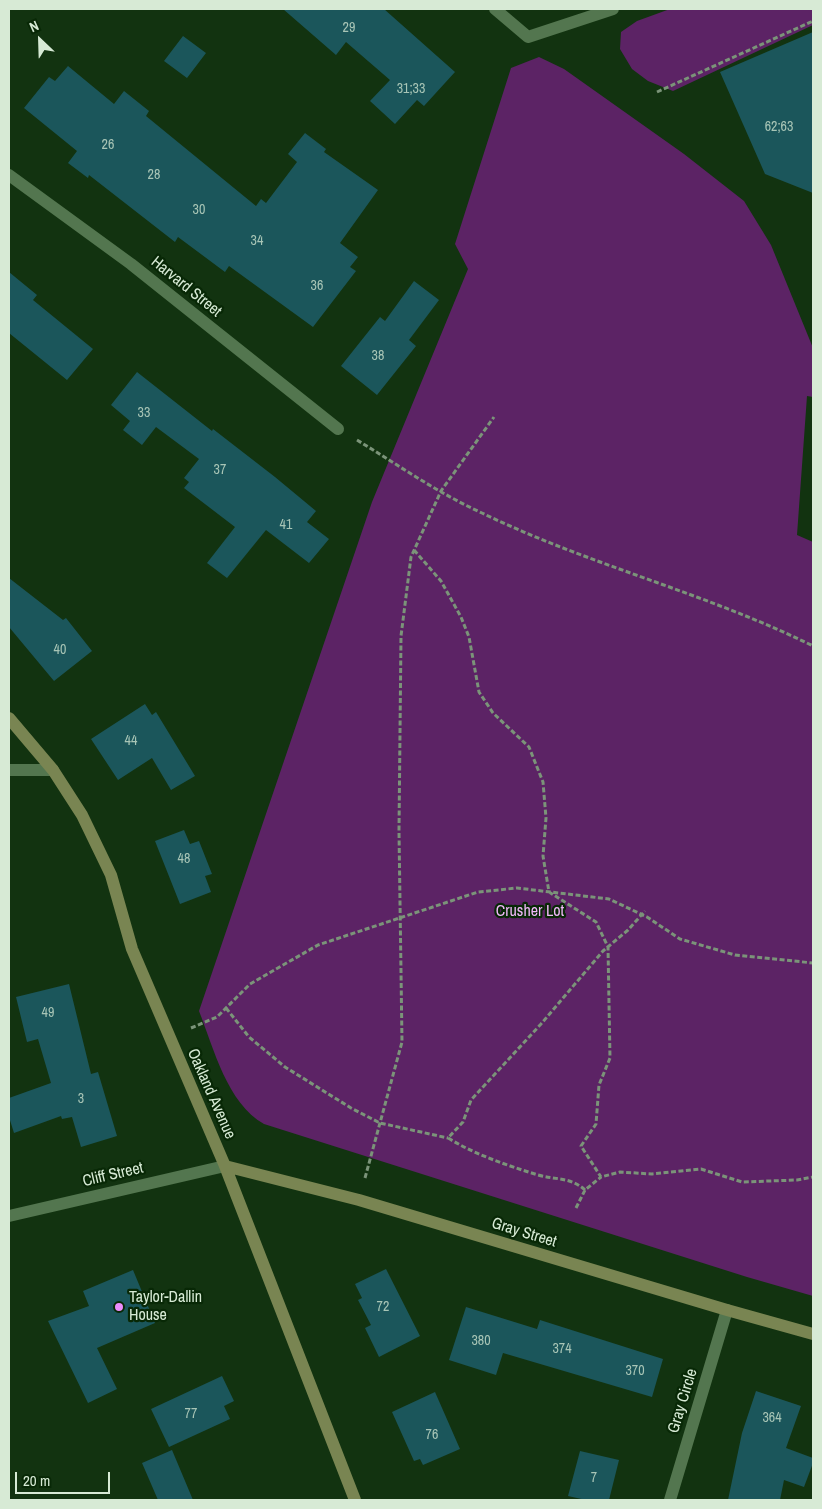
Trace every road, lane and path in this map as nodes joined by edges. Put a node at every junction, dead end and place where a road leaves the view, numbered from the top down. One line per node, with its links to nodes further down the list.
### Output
1 (495, 9): 2 (street)
2 (613, 9)
3 (813, 21): 4 (path)
4 (658, 92)
5 (9, 175): 7 (street, Harvard Street)
6 (494, 417): 8 (path)
7 (338, 429): 8 (path)
8 (441, 491): 9 (path); 10 (path)
9 (414, 550): 14 (path); 17 (path)
10 (813, 646)
11 (9, 718): 13 (street, Oakland Avenue)
12 (9, 770): 13 (street)
13 (53, 770): 21 (street, Oakland Avenue)
14 (549, 892): 16 (path); 17 (path); 18 (path)
15 (645, 911): 16 (path)
16 (642, 915): 18 (path); 19 (path)
17 (400, 919): 20 (path); 22 (path)
18 (608, 947): 23 (path); 26 (path)
19 (813, 963)
20 (226, 1008): 21 (path); 22 (path)
21 (168, 1037): 24 (street, Oakland Avenue)
22 (380, 1123): 23 (path); 28 (path)
23 (448, 1138): 27 (path)
24 (225, 1166): 28 (street, Gray Street); 30 (street, Cliff Street); 33 (street, Oakland Avenue)
25 (813, 1176): 26 (path)
26 (601, 1177): 27 (path)
27 (585, 1190): 29 (path)
28 (359, 1200): 31 (street, Gray Street)
29 (576, 1208)
30 (9, 1216)
31 (727, 1310): 32 (street, Gray Street); 34 (street, Gray Circle)
32 (813, 1334)
33 (355, 1500)
34 (670, 1500)

